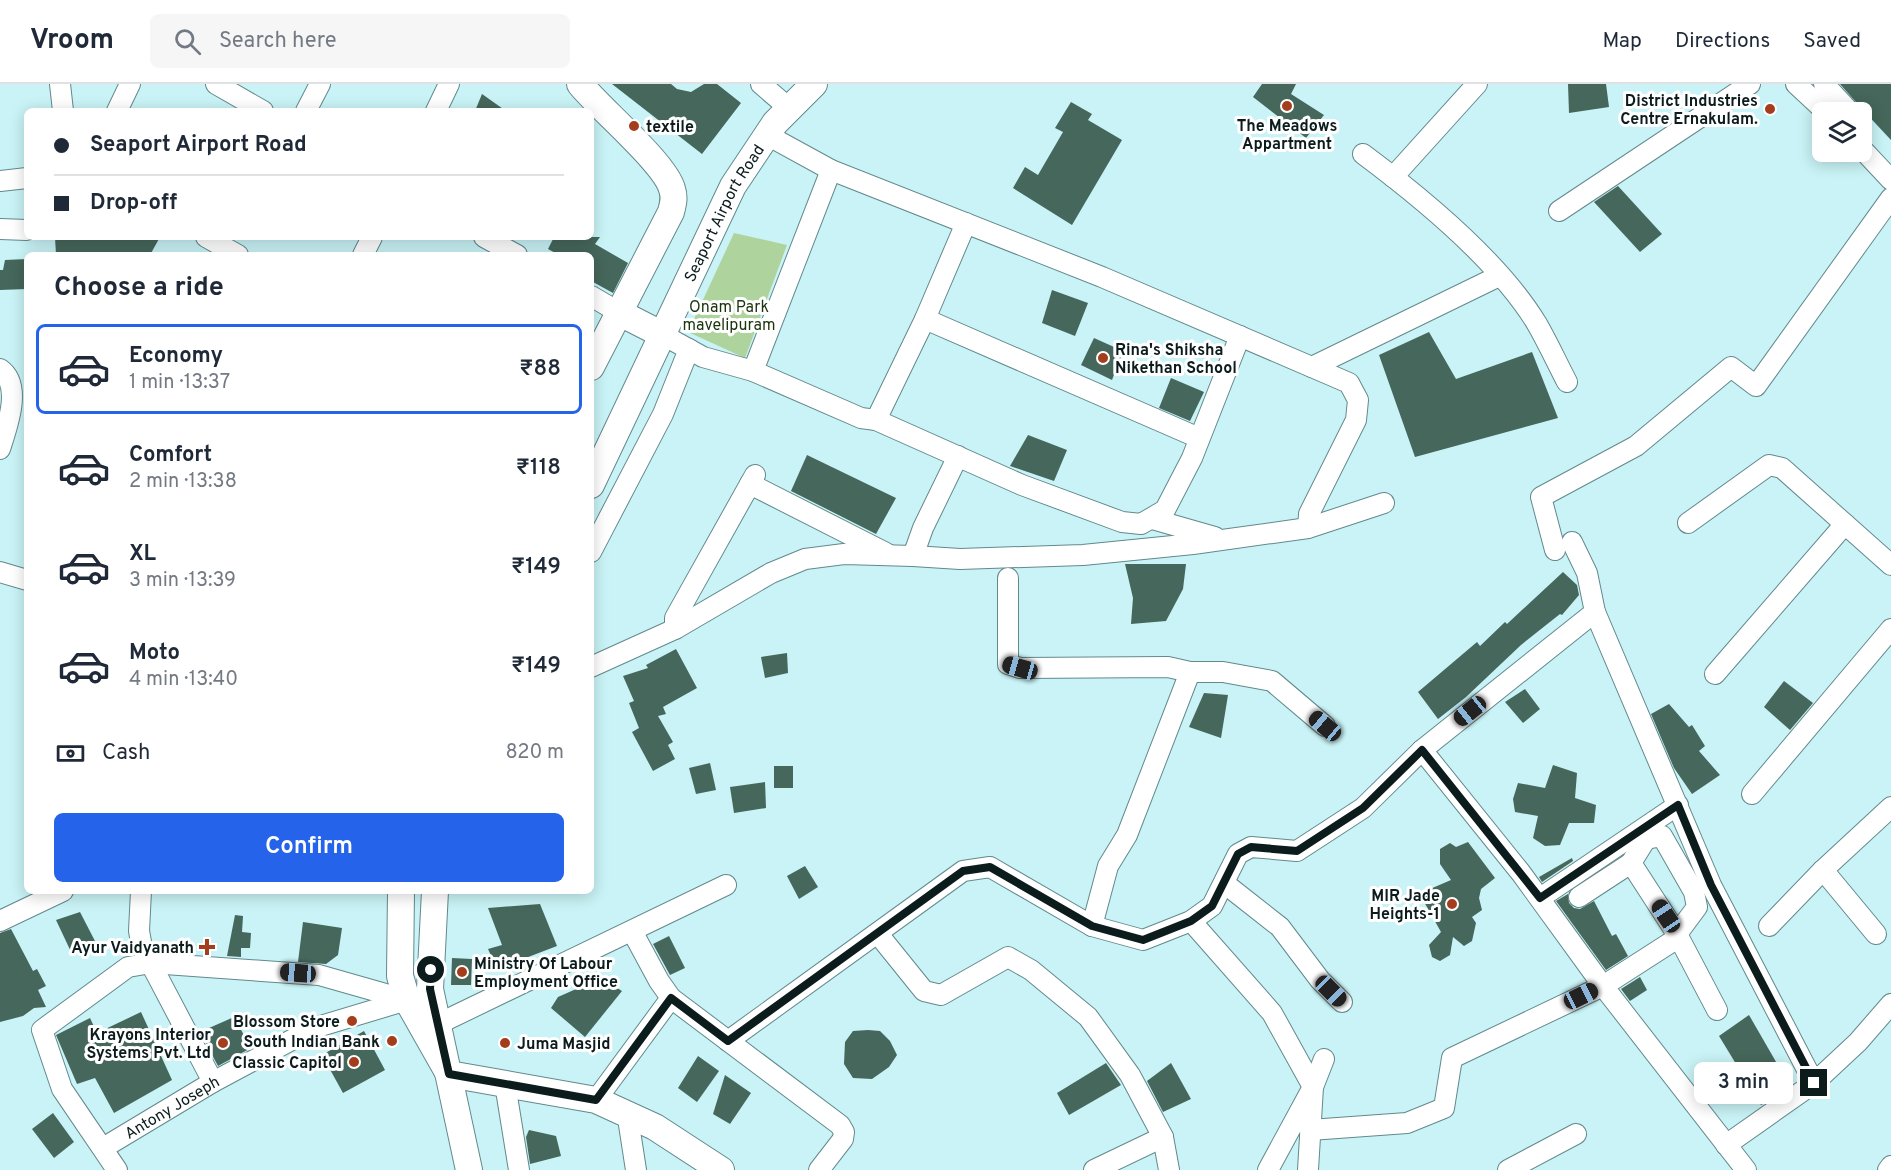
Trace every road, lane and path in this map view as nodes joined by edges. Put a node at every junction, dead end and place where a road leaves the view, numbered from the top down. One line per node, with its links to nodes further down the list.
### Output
1 (60, 84): 15 (street)
2 (130, 84): 16 (street)
3 (216, 84): 17 (street)
4 (320, 84): 18 (street)
5 (449, 84): 19 (street)
6 (580, 84): 40 (main road)
7 (761, 84): 20 (street)
8 (814, 84): 20 (main road, Seaport Airport Road)
9 (1477, 84): 25 (street)
10 (1750, 84): 30 (street)
11 (1796, 84): 13 (street)
12 (1824, 84): 14 (street)
13 (1815, 102)
14 (1841, 102)
15 (63, 108)
16 (118, 108)
17 (257, 108)
18 (308, 108)
19 (437, 108)
20 (790, 109): 21 (main road, Seaport Airport Road)
21 (767, 135): 24 (street); 42 (main road, Seaport Airport Road)
22 (1363, 154): 25 (street)
23 (1872, 160): 27 (street)
24 (831, 170): 31 (street); 48 (street)
25 (1393, 177): 38 (street)
26 (24, 178): 28 (street)
27 (1891, 180)
28 (0, 181)
29 (1891, 198): 67 (street)
30 (1559, 212)
31 (966, 223): 41 (street); 43 (street)
32 (0, 229): 33 (street)
33 (24, 230)
34 (211, 240): 36 (street)
35 (491, 245): 37 (street)
36 (233, 252)
37 (509, 252)
38 (1500, 276): 47 (street); 49 (street)
39 (594, 298): 40 (street)
40 (620, 313): 42 (main road); 45 (main road)
41 (925, 319): 50 (street); 51 (street)
42 (663, 335): 44 (street); 54 (main road, Seaport Airport Road)
43 (1240, 336): 47 (street); 51 (street)
44 (689, 349): 48 (street); 61 (street)
45 (594, 361)
46 (1, 365): 52 (street)
47 (1312, 367): 59 (street)
48 (753, 371): 50 (street)
49 (1567, 382)
50 (876, 420): 53 (street)
51 (1199, 438): 56 (street)
52 (0, 449)
53 (958, 456): 56 (street); 62 (street)
54 (594, 478)
55 (1384, 502): 59 (street)
56 (1152, 519): 60 (street)
57 (1688, 523): 58 (street)
58 (1845, 524): 63 (street); 72 (street)
59 (1308, 528): 60 (street)
60 (1221, 540): 62 (street)
61 (594, 546)
62 (903, 557): 68 (street); 68 (street)
63 (1891, 565)
64 (0, 572): 66 (street)
65 (1008, 578): 71 (street)
66 (24, 579)
67 (1595, 612): 74 (street); 76 (street)
68 (675, 629): 70 (street)
69 (1891, 629): 75 (street)
70 (594, 666)
71 (1190, 672): 73 (street); 90 (street)
72 (1715, 674)
73 (1325, 726)
74 (1422, 750): 80 (street); 87 (street)
75 (1752, 794)
76 (1678, 805): 87 (street); 108 (street)
77 (1891, 807): 79 (street)
78 (1631, 863): 86 (street); 94 (street); 94 (street)
79 (1823, 870): 91 (street); 95 (street)
80 (1224, 883): 89 (street); 100 (street)
81 (726, 885): 92 (street)
82 (57, 894): 88 (street)
83 (141, 894): 96 (street)
84 (401, 894): 99 (main road)
85 (435, 894): 103 (main road)
86 (1579, 897)
87 (1540, 898): 97 (street)
88 (0, 921)
89 (1191, 921): 90 (street); 110 (street)
90 (1092, 926): 93 (street)
91 (1769, 926)
92 (632, 931): 98 (street); 103 (street)
93 (878, 934): 104 (street); 115 (street)
94 (1677, 934): 97 (street); 102 (street)
95 (1876, 934)
96 (151, 963): 99 (street); 107 (street); 117 (street)
97 (1603, 986): 113 (street); 116 (street)
98 (671, 998): 104 (street); 111 (street)
99 (407, 1000): 106 (main road); 107 (street, Antony Joseph)
100 (1342, 1002)
101 (1891, 1004): 108 (street)
102 (1717, 1010)
103 (438, 1024): 106 (main road)
104 (728, 1041): 124 (street)
105 (1323, 1059): 110 (street)
106 (449, 1074): 109 (main road); 120 (main road)
107 (213, 1082): 117 (street, Antony Joseph)
108 (1814, 1083): 116 (street)
109 (505, 1084): 111 (main road); 121 (street)
110 (1313, 1088): 113 (street); 127 (street)
111 (596, 1100): 112 (main road)
112 (627, 1112): 122 (street); 123 (main road)
113 (1310, 1130): 128 (street)
114 (1576, 1134): 129 (street)
115 (1163, 1137): 125 (street); 126 (street)
116 (1726, 1145): 130 (street)
117 (103, 1148): 119 (street)
118 (1891, 1166): 131 (street)
119 (117, 1170)
120 (470, 1170)
121 (519, 1170)
122 (636, 1170)
123 (722, 1170)
124 (819, 1170)
125 (1094, 1170)
126 (1169, 1170)
127 (1268, 1170)
128 (1308, 1170)
129 (1508, 1170)
130 (1746, 1170)
131 (1888, 1170)

